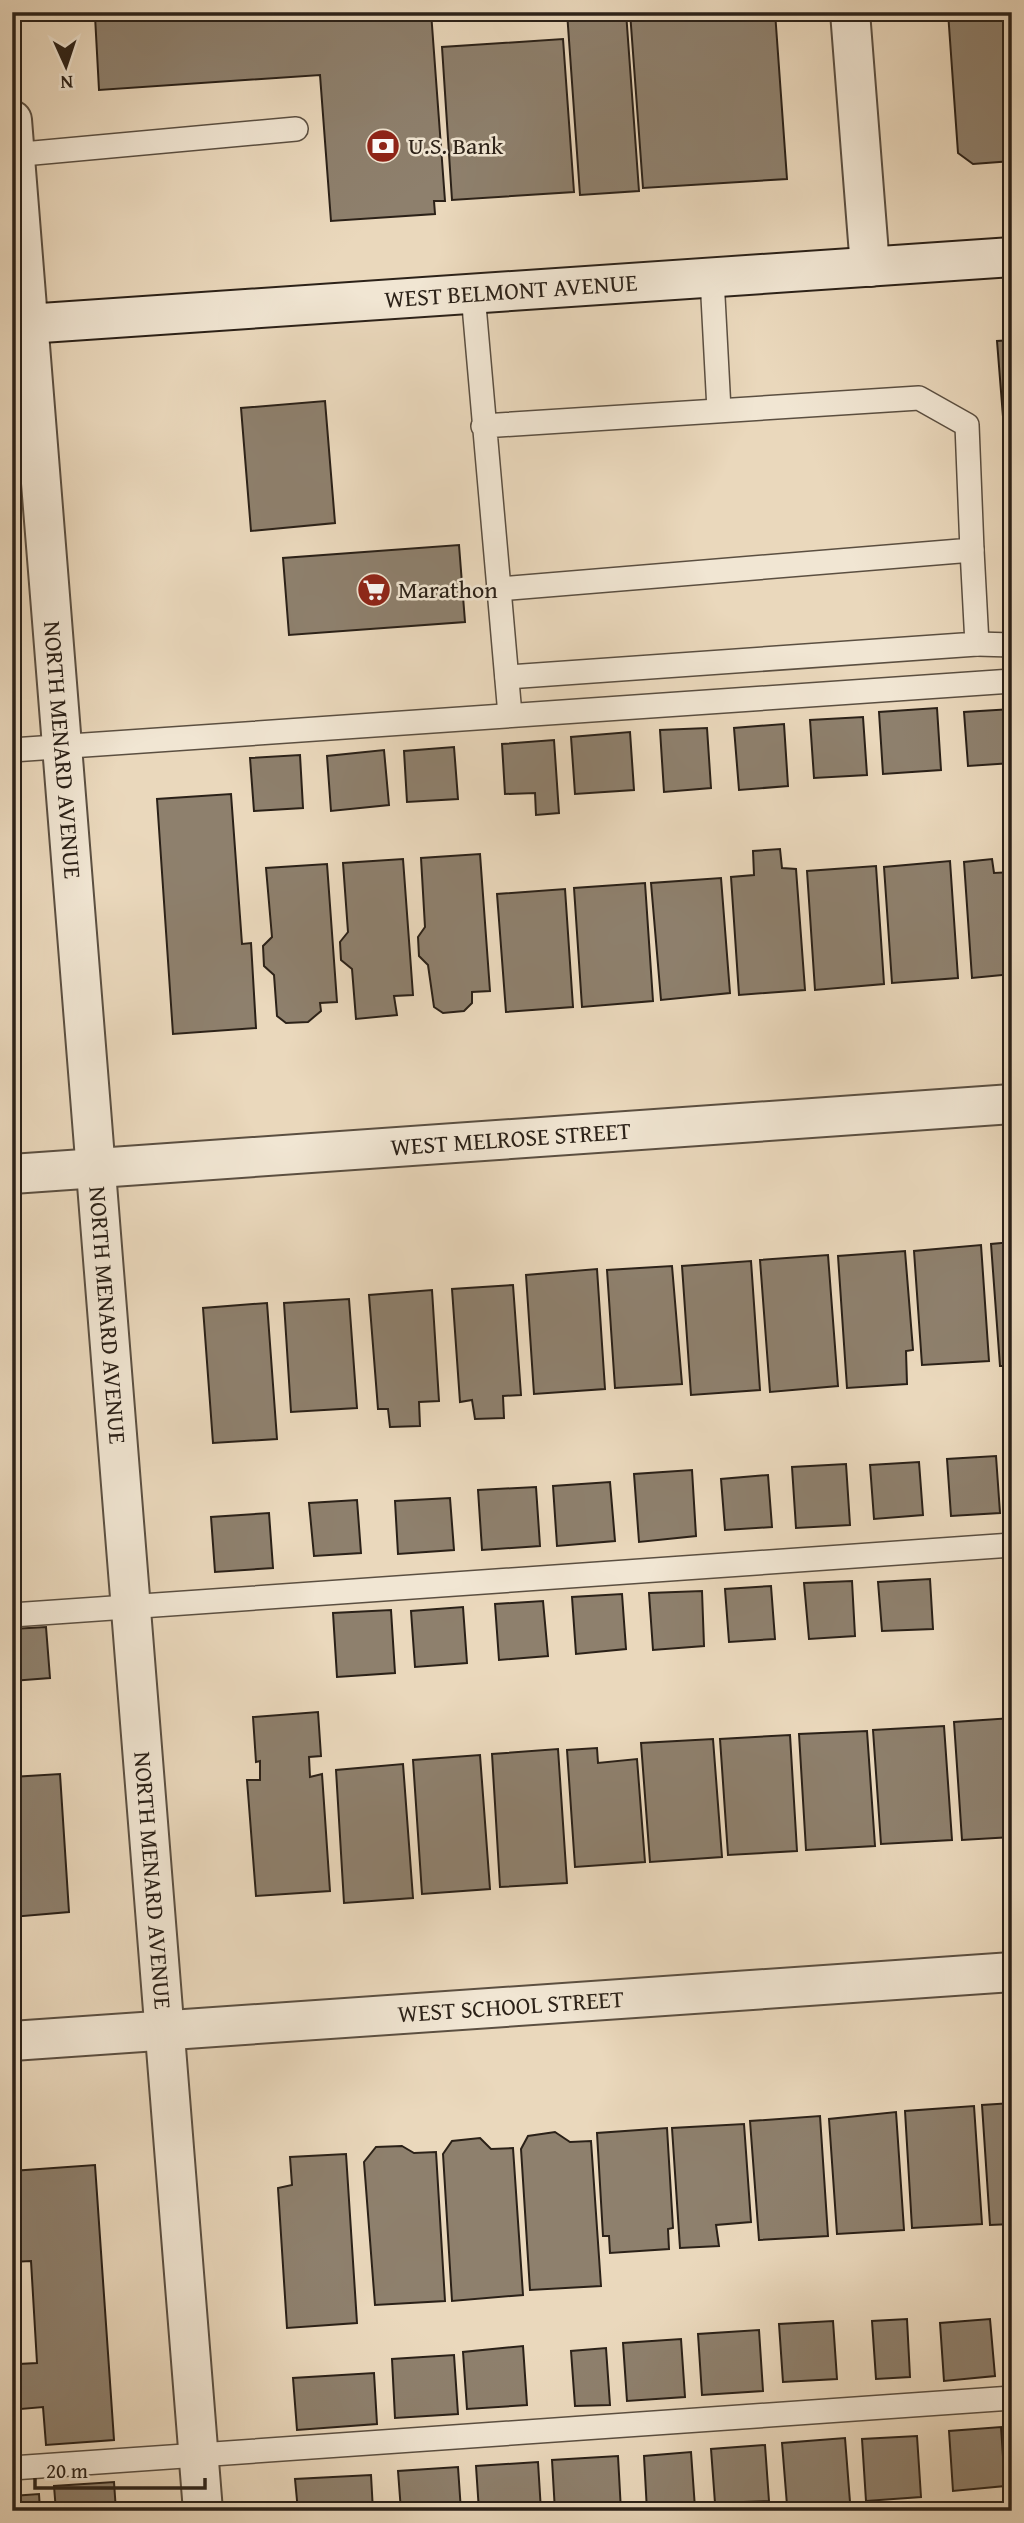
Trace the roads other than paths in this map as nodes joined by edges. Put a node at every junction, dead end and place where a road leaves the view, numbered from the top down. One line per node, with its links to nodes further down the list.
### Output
1 (850, 12): 5 (street)
2 (296, 129): 3 (lane)
3 (13, 143): 8 (street, NORTH MENARD AVENUE)
4 (1012, 257): 5 (street, WEST BELMONT AVENUE)
5 (870, 267): 6 (street, WEST BELMONT AVENUE)
6 (712, 278): 7 (street, WEST BELMONT AVENUE); 9 (lane)
7 (474, 294): 8 (street, WEST BELMONT AVENUE); 10 (lane)
8 (20, 325): 18 (street, NORTH MENARD AVENUE)
9 (719, 410): 10 (lane); 11 (lane)
10 (482, 426): 12 (lane)
11 (972, 550): 12 (lane); 13 (lane)
12 (499, 589): 15 (lane)
13 (977, 644): 14 (lane); 15 (lane)
14 (1012, 645)
15 (507, 677): 17 (lane)
16 (1012, 681): 17 (lane)
17 (510, 715): 18 (lane)
18 (62, 746): 19 (lane); 21 (street, NORTH MENARD AVENUE)
19 (12, 750)
20 (1012, 1104): 21 (street, WEST MELROSE STREET)
21 (95, 1168): 22 (street, WEST MELROSE STREET); 24 (street, NORTH MENARD AVENUE)
22 (12, 1174)
23 (1012, 1545): 24 (lane)
24 (130, 1606): 25 (lane); 27 (street, NORTH MENARD AVENUE)
25 (12, 1615)
26 (1012, 1972): 27 (street, WEST SCHOOL STREET)
27 (164, 2031): 28 (street, WEST SCHOOL STREET); 30 (street, NORTH MENARD AVENUE)
28 (12, 2041)
29 (1012, 2398): 30 (lane)
30 (199, 2455): 31 (lane); 32 (street, NORTH MENARD AVENUE)
31 (12, 2468)
32 (203, 2511)

